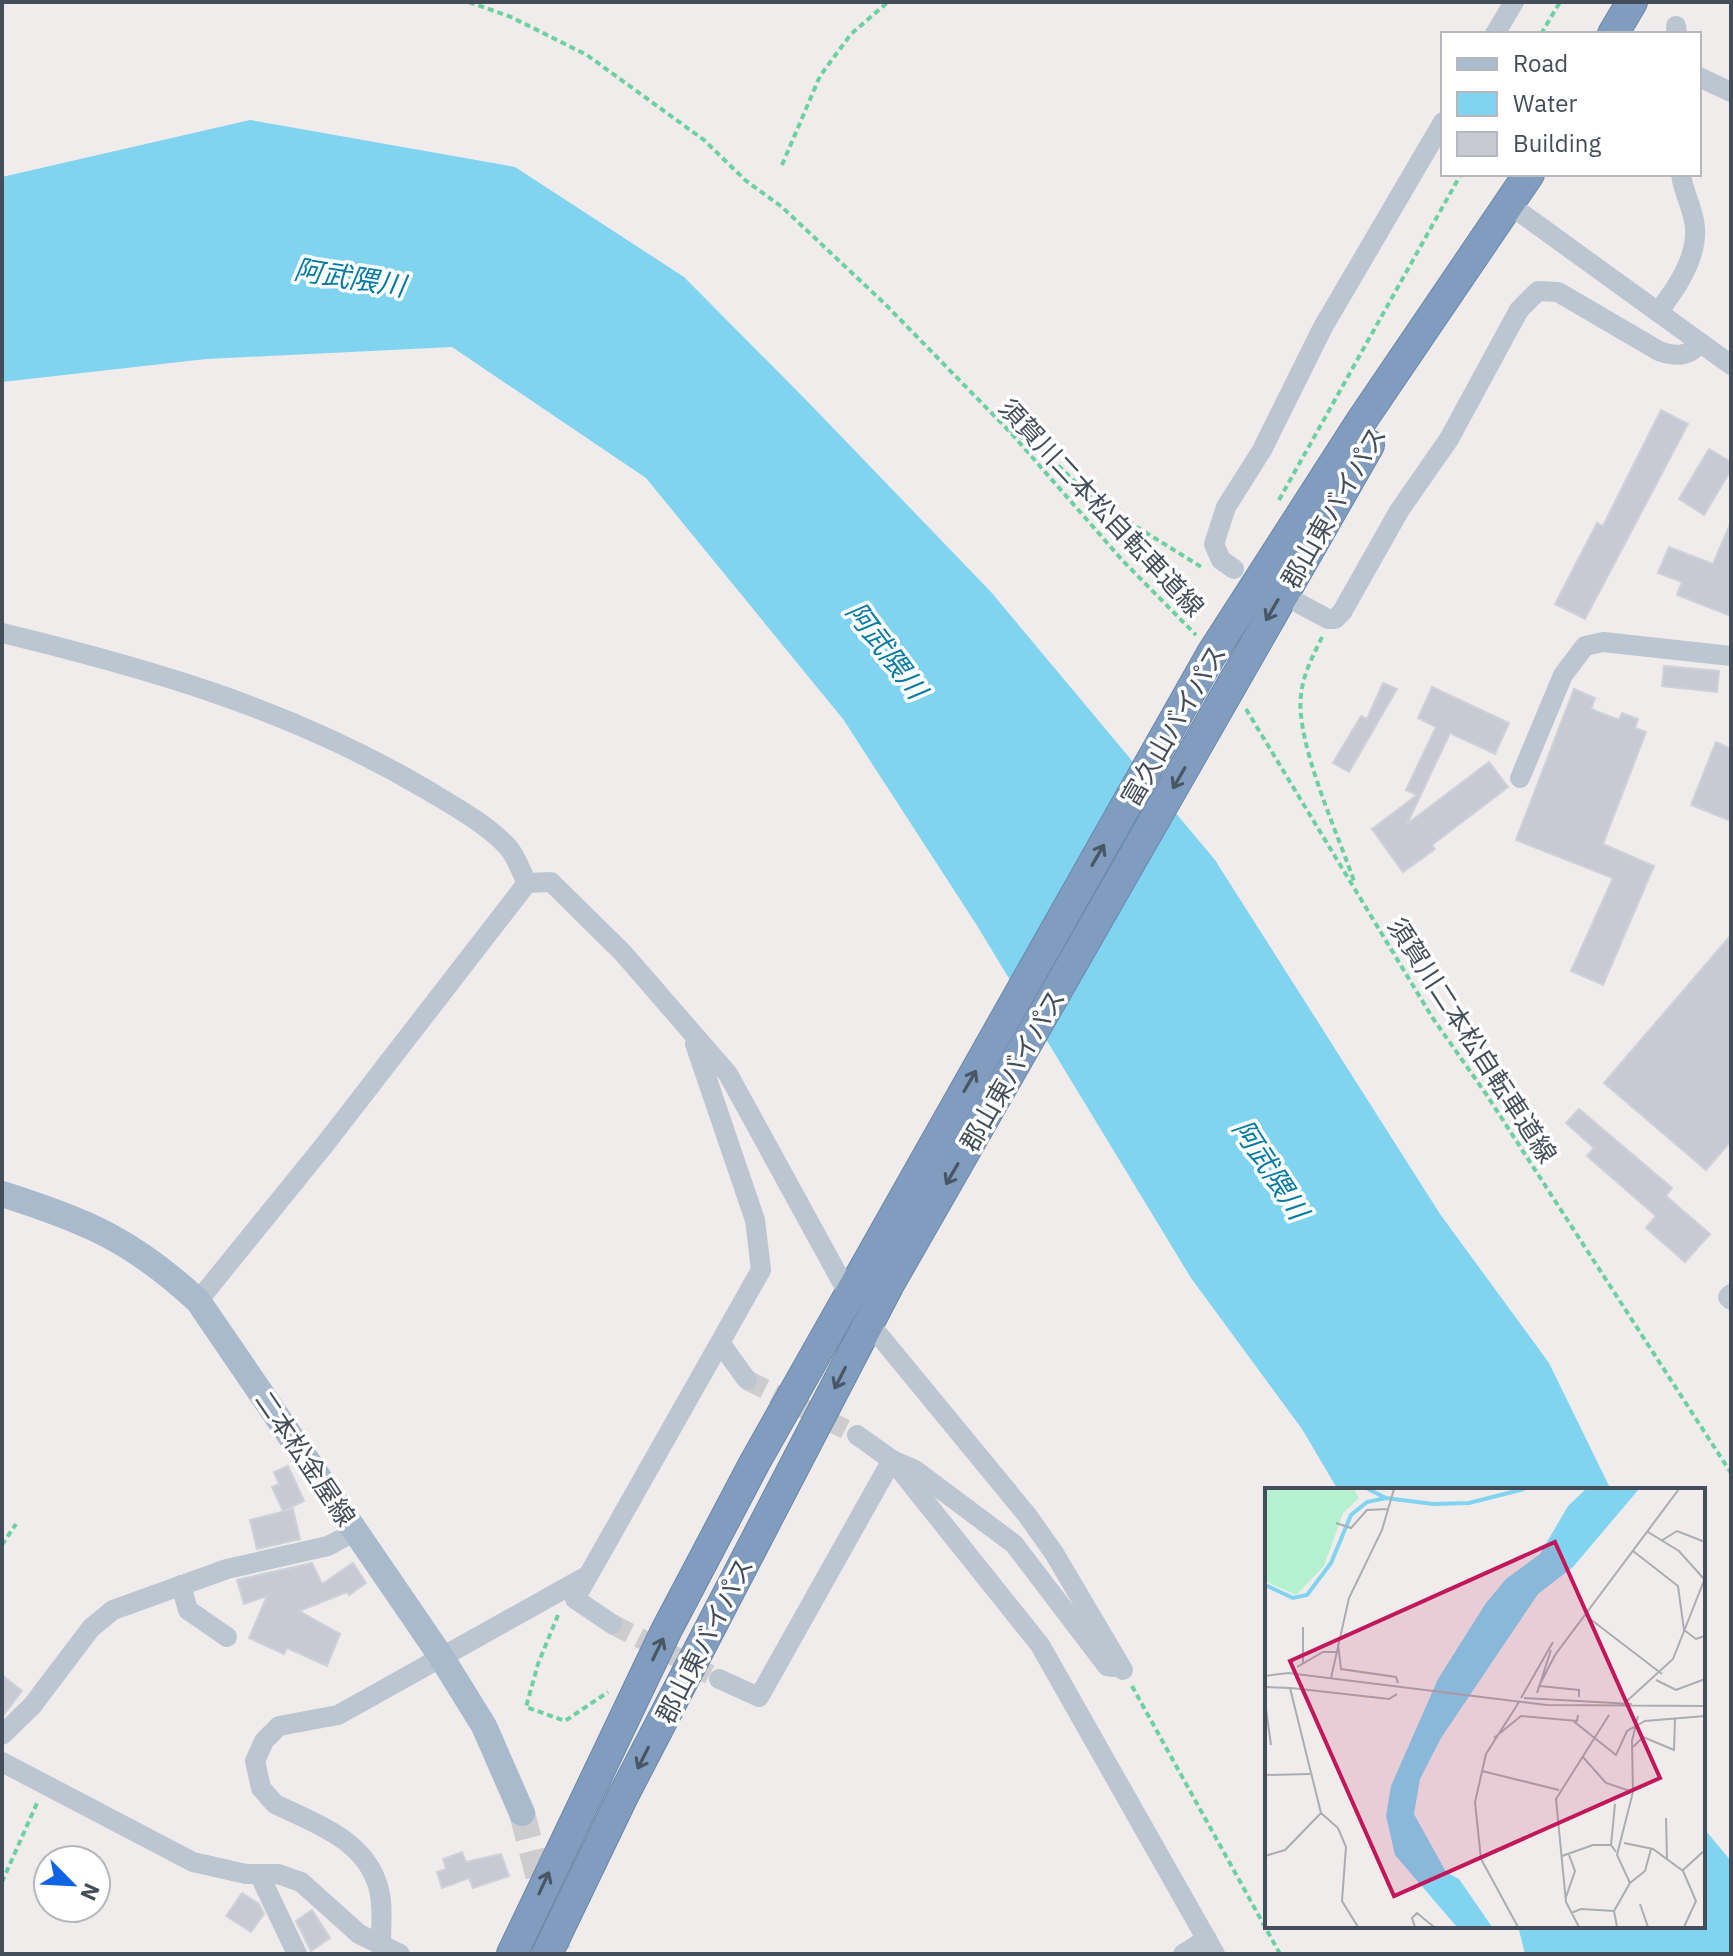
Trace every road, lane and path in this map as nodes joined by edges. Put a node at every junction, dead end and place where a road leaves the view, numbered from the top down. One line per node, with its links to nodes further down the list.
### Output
1 (469, 2): 20 (path, 須賀川二本松自転車道線)
2 (888, 2): 12 (path)
3 (1514, 2): 6 (street)
4 (1560, 2): 7 (path)
5 (1632, 2): 8 (highway)
6 (1496, 32)
7 (1542, 32)
8 (1614, 32)
9 (1701, 78): 10 (street)
10 (1731, 92)
11 (1441, 125): 22 (street)
12 (782, 165)
13 (1460, 176): 21 (path)
14 (1528, 176): 16 (highway, 富久山バイパス)
15 (1682, 176): 17 (street)
16 (1510, 205): 17 (street); 28 (highway, 郡山東バイパス, one-way to 28); 35 (highway, 富久山バイパス, one-way to 16)
17 (1658, 312): 18 (street)
18 (1701, 343): 19 (street); 23 (street)
19 (1731, 365)
20 (1004, 426): 22 (path); 24 (path, 須賀川二本松自転車道線)
21 (1276, 504)
22 (1223, 570)
23 (1300, 604)
24 (1207, 625)
25 (1326, 628): 31 (path)
26 (2, 633): 30 (street)
27 (1731, 656): 29 (street)
28 (1230, 707): 31 (path, 須賀川二本松自転車道線); 38 (highway, 郡山東バイパス, one-way to 38)
29 (1520, 778)
30 (527, 883): 32 (street); 37 (street)
31 (1359, 893): 43 (path, 須賀川二本松自転車道線)
32 (690, 1031): 35 (street); 39 (street)
33 (2, 1194): 37 (main road, 二本松金屋線)
34 (1731, 1294): 36 (street)
35 (849, 1295): 67 (highway, 郡山東バイパス, one-way to 35)
36 (1731, 1300)
37 (198, 1301): 45 (main road, 二本松金屋線)
38 (869, 1323): 53 (street); 68 (highway, 郡山東バイパス, one-way to 68)
39 (721, 1344): 40 (street); 47 (street)
40 (747, 1380)
41 (857, 1435): 42 (street)
42 (892, 1460): 53 (street); 54 (street); 64 (street)
43 (1731, 1473)
44 (16, 1524): 46 (path)
45 (356, 1531): 48 (street); 52 (main road, 二本松金屋線)
46 (2, 1545)
47 (591, 1574): 49 (street); 52 (street)
48 (181, 1585): 51 (street); 56 (street)
49 (575, 1599): 50 (street); 55 (path)
50 (612, 1624)
51 (227, 1637)
52 (440, 1655): 59 (main road, 二本松金屋線); 65 (street)
53 (1123, 1670): 62 (path)
54 (719, 1679)
55 (616, 1688)
56 (2, 1735)
57 (2, 1762): 58 (street)
58 (44, 1786): 60 (street); 61 (path)
59 (522, 1813)
60 (259, 1874): 65 (street); 66 (street)
61 (2, 1882)
62 (1265, 1927)
63 (1266, 1928): 70 (path)
64 (1211, 1946): 69 (street)
65 (388, 1951)
66 (297, 1954)
67 (512, 1954)
68 (547, 1954)
69 (1183, 1954)
70 (1280, 1954)

